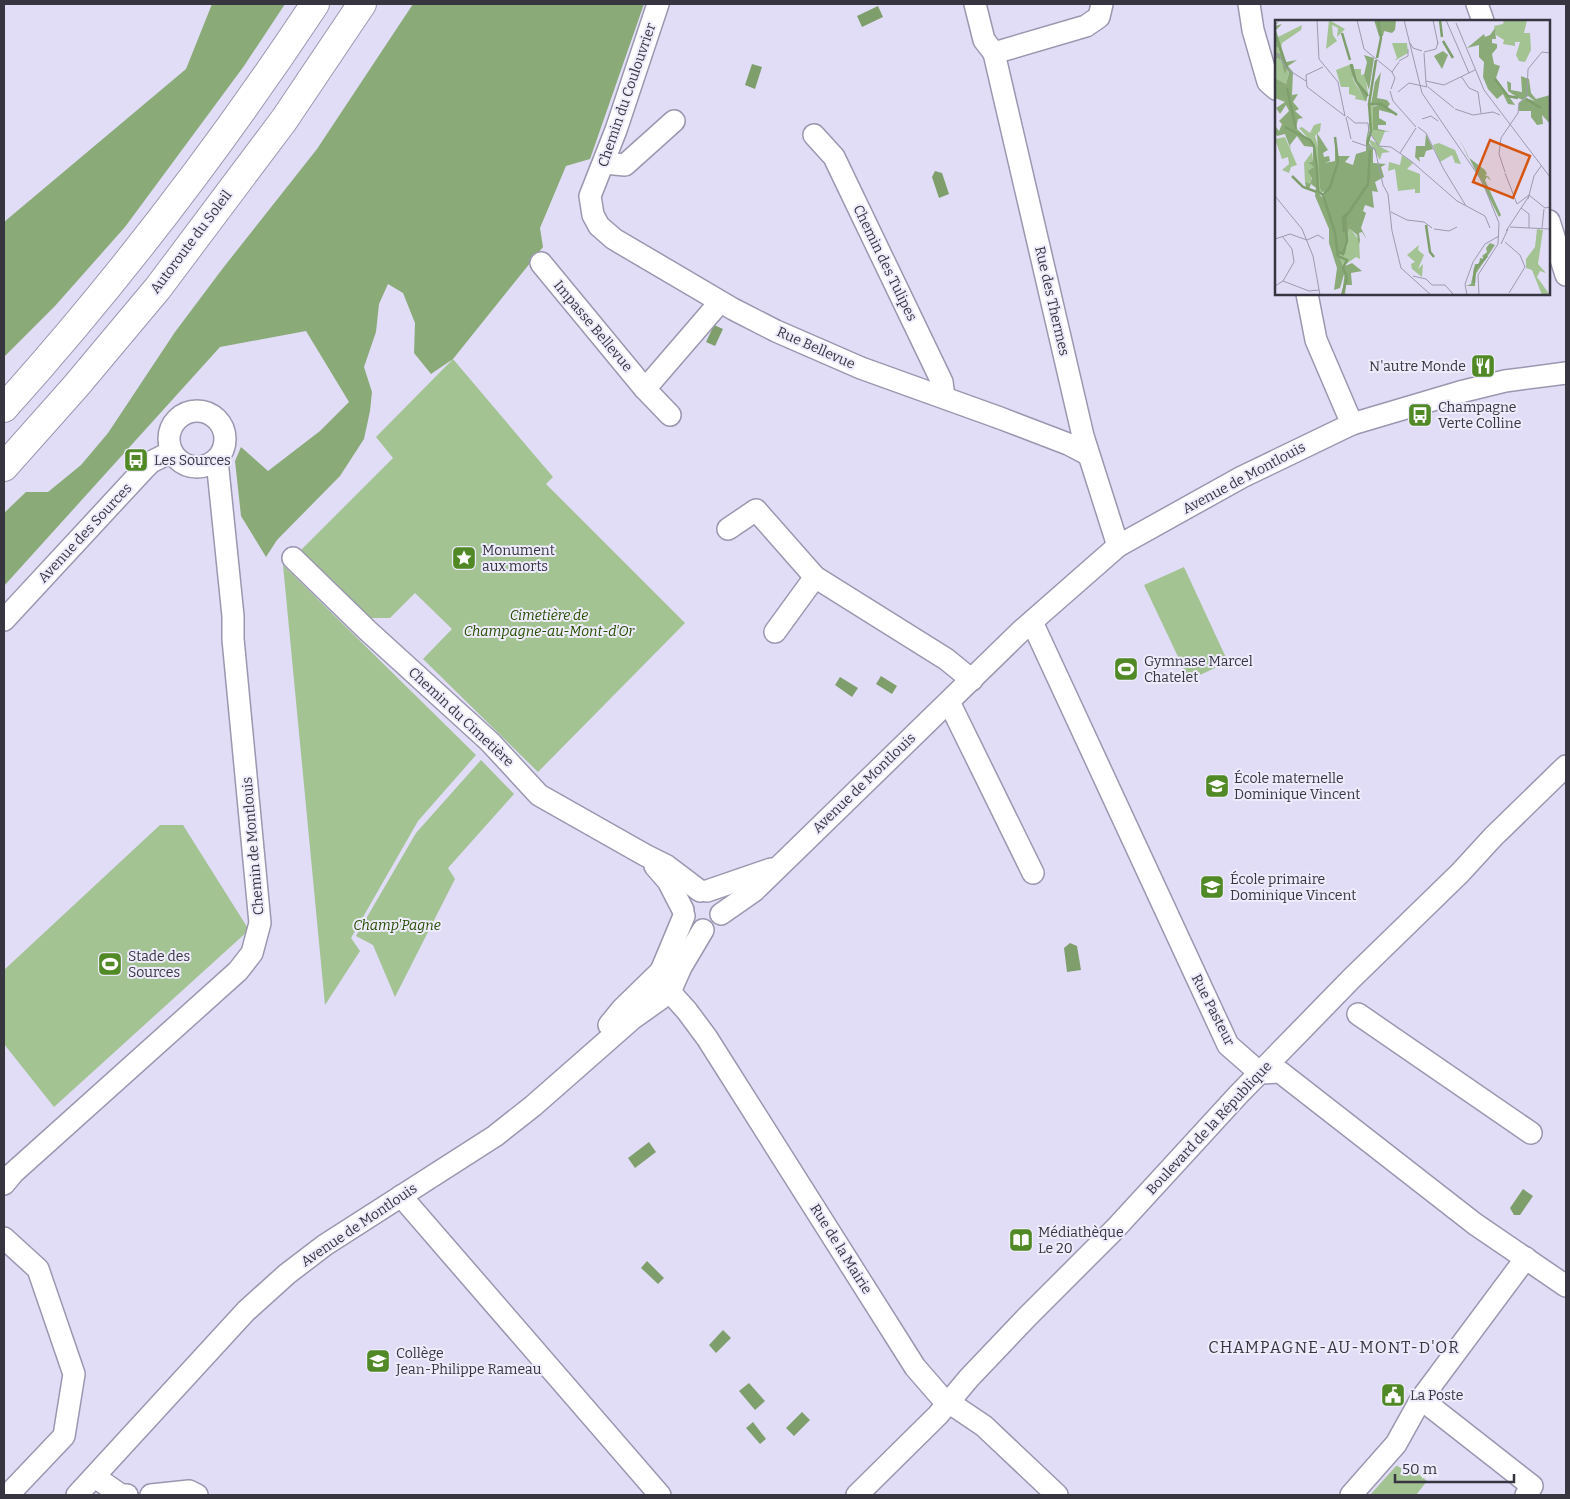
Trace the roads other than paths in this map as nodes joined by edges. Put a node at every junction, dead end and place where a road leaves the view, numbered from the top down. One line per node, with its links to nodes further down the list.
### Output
1 (315, 4): 23 (highway)
2 (362, 4): 29 (highway, Autoroute du Soleil)
3 (658, 4): 13 (street, Chemin du Coulouvrier)
4 (974, 4): 9 (street, Rue des Thermes)
5 (1102, 4): 9 (street)
6 (1249, 4): 10 (street)
7 (1477, 4): 8 (street)
8 (1483, 20)
9 (994, 53): 27 (street, Rue des Thermes)
10 (1275, 88)
11 (674, 121): 13 (street)
12 (814, 135): 22 (street, Chemin des Tulipes)
13 (604, 163): 14 (street, Chemin du Coulouvrier)
14 (593, 186): 19 (street, Rue Bellevue)
15 (1550, 224): 17 (street)
16 (541, 264): 21 (street, Impasse Bellevue)
17 (1566, 275)
18 (1308, 295): 25 (street)
19 (720, 302): 21 (street); 22 (street, Rue Bellevue)
20 (1566, 373): 25 (street, Avenue de Montlouis)
21 (645, 389): 24 (street, Impasse Bellevue)
22 (944, 397): 27 (street, Rue Bellevue)
23 (4, 408)
24 (670, 415)
25 (1352, 424): 31 (street, Avenue de Montlouis)
26 (171, 452): 28 (street); 28 (street); 34 (street, Avenue des Sources)
27 (1087, 454): 31 (street, Rue des Thermes)
28 (217, 460): 53 (street, Chemin de Montlouis)
29 (4, 467)
30 (728, 529): 33 (street)
31 (1118, 546): 35 (street, Avenue de Montlouis)
32 (293, 558): 40 (street, Chemin du Cimetière)
33 (815, 577): 36 (street); 37 (street)
34 (4, 620)
35 (1032, 622): 37 (street, Avenue de Montlouis); 51 (street, Rue Pasteur)
36 (775, 632)
37 (972, 680): 38 (street, Avenue de Montlouis)
38 (949, 702): 41 (street, Avenue de Montlouis); 42 (street)
39 (1566, 766): 51 (street, Boulevard de la République)
40 (645, 855): 43 (street, Chemin du Cimetière); 44 (street, Chemin du Cimetière)
41 (781, 866): 43 (street, Avenue de Montlouis); 45 (street, Avenue de Montlouis)
42 (1033, 873)
43 (704, 891): 44 (street); 45 (street)
44 (683, 913): 46 (street); 47 (street, Avenue de Montlouis)
45 (721, 914): 46 (street)
46 (703, 930): 48 (street)
47 (661, 971): 48 (street, Rue de la Mairie); 50 (street, Avenue de Montlouis)
48 (670, 992): 50 (street, Avenue de Montlouis); 59 (street, Rue de la Mairie)
49 (1358, 1014): 52 (street)
50 (578, 1065): 54 (street, Avenue de Montlouis)
51 (1260, 1073): 56 (street); 59 (street, Boulevard de la République)
52 (1531, 1133)
53 (9, 1179)
54 (400, 1196): 60 (street, Avenue de Montlouis); 66 (street)
55 (4, 1238): 61 (street)
56 (1526, 1258): 57 (street); 58 (street)
57 (1566, 1286)
58 (1422, 1399): 69 (street); 70 (street)
59 (949, 1403): 67 (street, Boulevard de la République); 68 (street, Rue de la Mairie)
60 (95, 1477): 62 (street, Avenue de Montlouis); 63 (street)
61 (8, 1495)
62 (77, 1495)
63 (127, 1495)
64 (151, 1495): 65 (street)
65 (197, 1495)
66 (660, 1495)
67 (857, 1495)
68 (1057, 1495)
69 (1351, 1495)
70 (1526, 1495)

